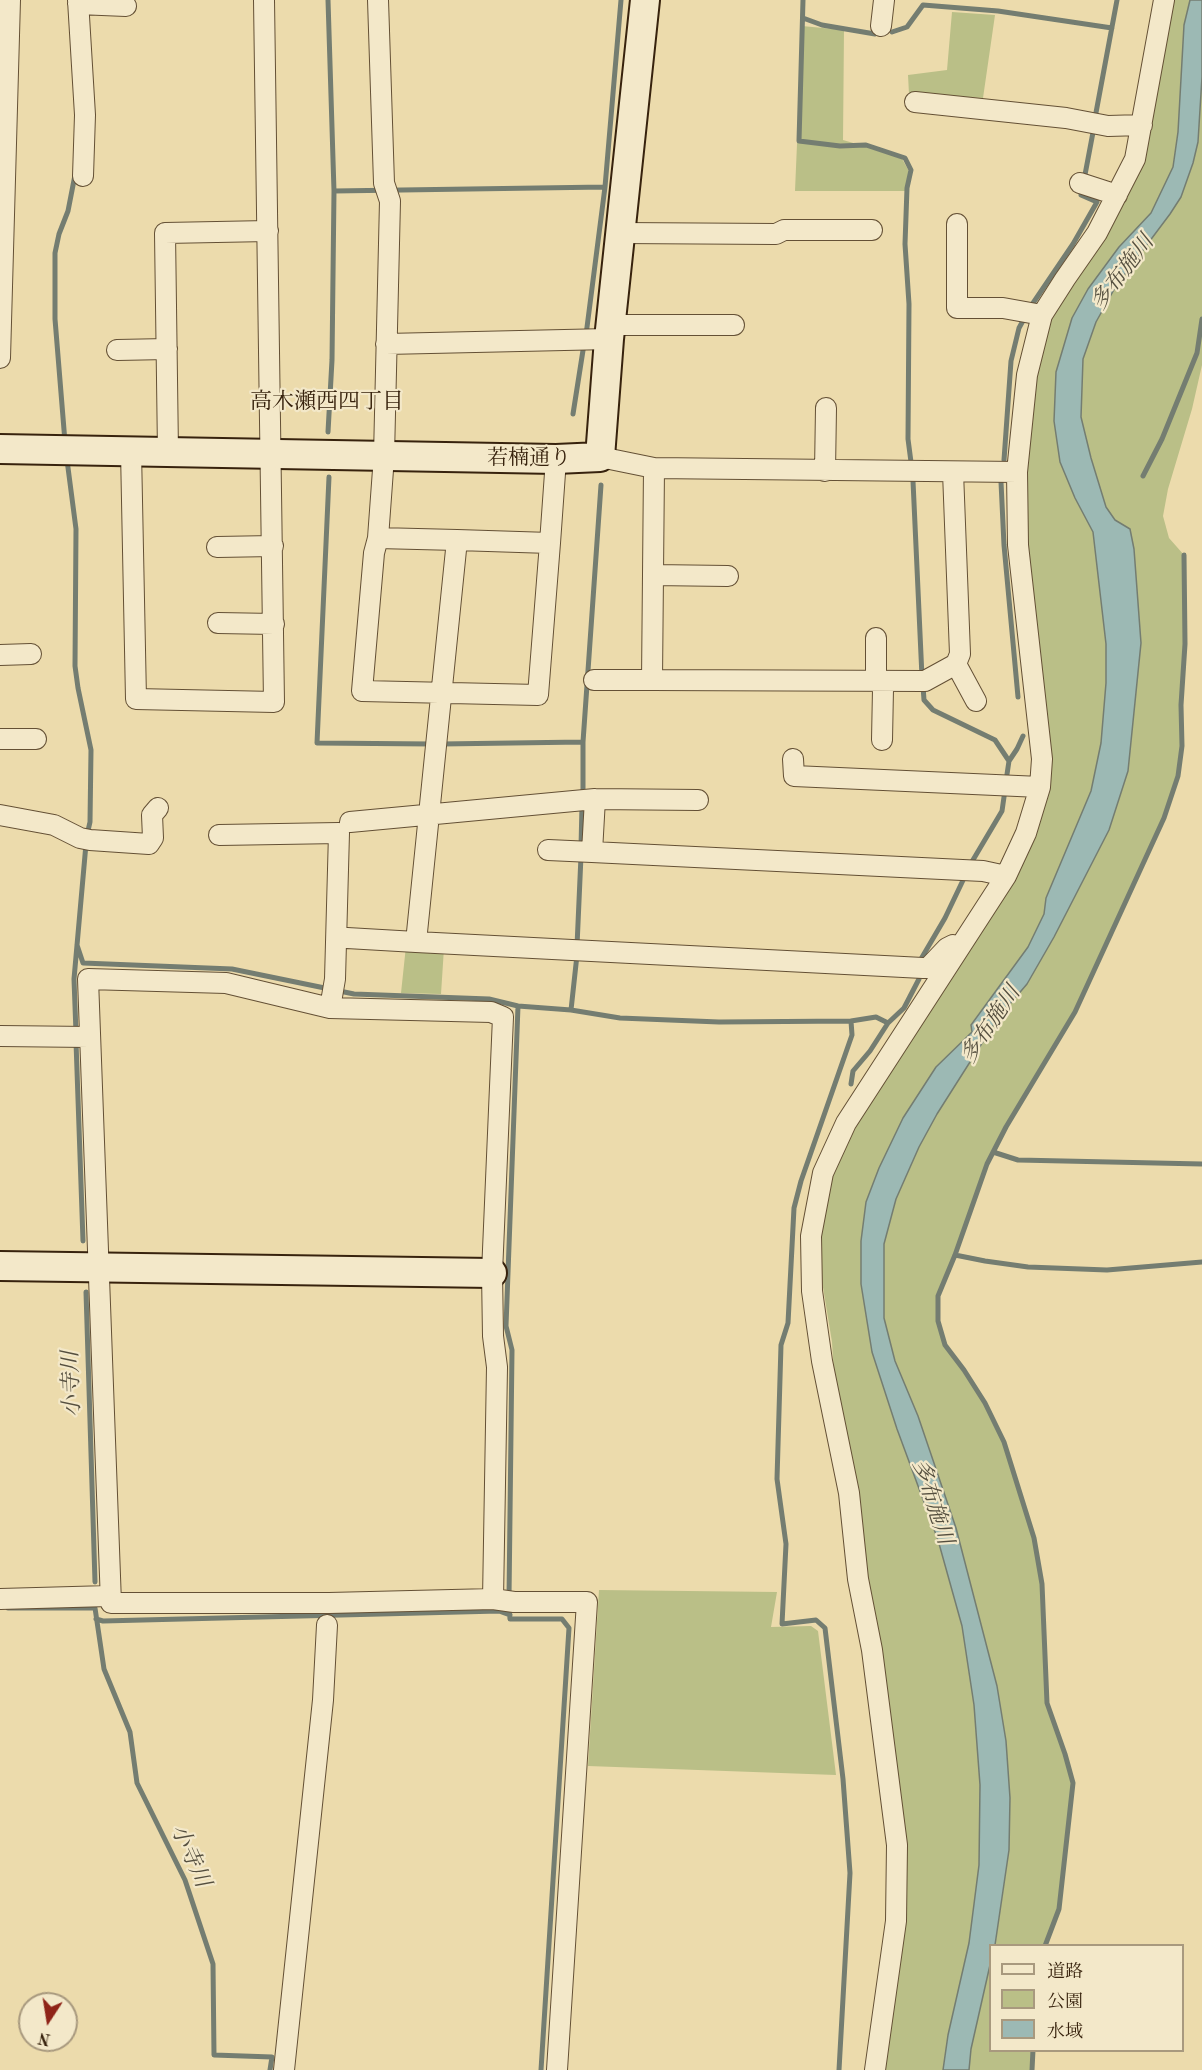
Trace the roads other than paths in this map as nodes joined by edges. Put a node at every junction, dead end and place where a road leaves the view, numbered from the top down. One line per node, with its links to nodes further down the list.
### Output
1 (10, 0): 12 (street)
2 (264, 0): 18 (street)
3 (378, 0): 23 (street)
4 (645, 0): 19 (street, 若楠通り)
5 (884, 0): 9 (street)
6 (1164, 0): 11 (street)
7 (78, 2): 8 (street); 13 (street)
8 (126, 6)
9 (881, 26)
10 (915, 102): 11 (street)
11 (1142, 125): 15 (street)
12 (3, 162): 26 (street)
13 (83, 176)
14 (1084, 185): 15 (street)
15 (1117, 195): 20 (street)
16 (957, 224): 20 (street)
17 (872, 230): 19 (street)
18 (268, 231): 25 (street); 31 (street)
19 (620, 233): 22 (street, 若楠通り)
20 (1032, 313): 38 (street)
21 (734, 326): 22 (street)
22 (598, 336): 23 (street); 33 (street, 若楠通り)
23 (386, 344): 32 (street)
24 (117, 350): 25 (street)
25 (167, 350): 30 (street)
26 (0, 358)
27 (826, 408): 36 (street)
28 (0, 449): 29 (street, 若楠通り)
29 (131, 451): 30 (street, 若楠通り); 47 (street)
30 (168, 452): 31 (street, 若楠通り)
31 (272, 454): 32 (street, 若楠通り); 42 (street)
32 (384, 456): 34 (street, 若楠通り); 39 (street)
33 (600, 457): 34 (street, 若楠通り); 35 (street)
34 (555, 459): 41 (street)
35 (654, 468): 36 (street); 44 (street)
36 (825, 471): 37 (street)
37 (953, 472): 38 (street); 51 (street)
38 (1017, 472): 61 (street)
39 (378, 538): 40 (street); 55 (street)
40 (457, 540): 41 (street); 55 (street)
41 (550, 543): 55 (street)
42 (273, 546): 43 (street); 47 (street)
43 (217, 547)
44 (653, 575): 45 (street); 53 (street)
45 (728, 576)
46 (218, 623): 47 (street)
47 (274, 624)
48 (876, 638): 54 (street)
49 (31, 654): 50 (street)
50 (0, 655)
51 (956, 664): 54 (street); 56 (street)
52 (594, 680): 53 (street)
53 (652, 680): 54 (street)
54 (879, 681): 59 (street)
55 (442, 692): 65 (street)
56 (976, 701)
57 (0, 739): 58 (street)
58 (36, 739)
59 (882, 740)
60 (793, 759): 61 (street)
61 (1040, 787): 71 (street)
62 (587, 799): 63 (street); 65 (street); 70 (street)
63 (698, 800)
64 (158, 807): 66 (street)
65 (430, 814): 67 (street); 74 (street)
66 (0, 815)
67 (350, 822)
68 (219, 835): 75 (street)
69 (548, 850): 70 (street)
70 (585, 852): 71 (street)
71 (1005, 876): 73 (street)
72 (347, 938): 74 (street)
73 (966, 938): 74 (street); 87 (street)
74 (416, 942)
75 (331, 1003): 77 (street); 80 (street)
76 (0, 1036): 77 (street)
77 (81, 1037): 79 (street)
78 (0, 1266): 79 (street)
79 (98, 1267): 80 (street); 81 (street)
80 (492, 1273): 83 (street)
81 (109, 1596): 82 (street); 83 (street)
82 (0, 1599)
83 (504, 1601): 86 (street)
84 (327, 1625): 85 (street)
85 (284, 2070)
86 (557, 2070)
87 (875, 2070)

